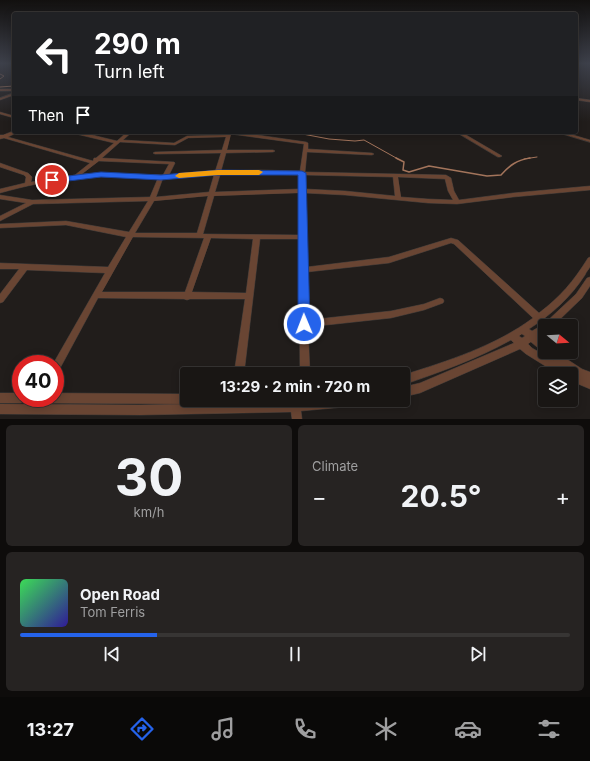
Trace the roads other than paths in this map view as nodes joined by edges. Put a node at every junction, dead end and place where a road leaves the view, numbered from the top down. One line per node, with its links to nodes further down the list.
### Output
1 (0, 90): 2 (street)
2 (12, 90)
3 (12, 95): 4 (street)
4 (8, 96): 5 (street); 6 (street)
5 (12, 97)
6 (0, 99)
7 (578, 99): 8 (street)
8 (590, 101)
9 (0, 113): 10 (street)
10 (12, 116)
11 (12, 133): 17 (street)
12 (83, 134): 19 (street)
13 (128, 134): 19 (street)
14 (228, 134): 19 (street); 20 (street); 21 (street)
15 (462, 134): 25 (street)
16 (565, 134): 18 (street)
17 (1, 137): 26 (street)
18 (590, 141)
19 (118, 142): 26 (street)
20 (306, 150): 24 (street); 29 (street)
21 (224, 151): 22 (street); 23 (street); 28 (street)
22 (273, 151)
23 (155, 153)
24 (372, 154)
25 (500, 156)
26 (94, 161): 31 (street); 32 (street)
27 (0, 165): 33 (street)
28 (218, 173): 29 (street); 32 (street); 37 (street)
29 (302, 173): 30 (street); 36 (street)
30 (395, 175): 39 (street); 42 (street)
31 (77, 176): 32 (street); 33 (street)
32 (163, 177): 40 (street)
33 (28, 184): 35 (street)
34 (590, 188): 42 (street)
35 (0, 191)
36 (302, 191): 37 (street); 39 (street); 49 (street)
37 (211, 194): 40 (street); 46 (street)
38 (0, 196): 41 (street)
39 (398, 198): 42 (street)
40 (152, 199): 41 (street); 45 (street)
41 (32, 202): 43 (street)
42 (456, 202)
43 (0, 219)
44 (0, 226): 45 (street)
45 (130, 235): 46 (street); 53 (street)
46 (199, 236): 47 (street)
47 (208, 236): 48 (street); 58 (street)
48 (257, 237): 49 (street); 57 (street)
49 (302, 237): 54 (street)
50 (590, 260): 61 (street)
51 (0, 266): 52 (street)
52 (25, 267): 53 (street); 59 (street)
53 (110, 270): 56 (street)
54 (303, 270): 61 (street); 63 (street)
55 (590, 280): 62 (street)
56 (96, 295): 58 (street); 70 (street)
57 (249, 296): 58 (street); 72 (street)
58 (187, 297)
59 (0, 300)
60 (440, 301): 63 (street)
61 (539, 318): 64 (street)
62 (555, 319)
63 (304, 324): 73 (street)
64 (523, 329): 66 (street); 67 (street)
65 (538, 333): 67 (street)
66 (512, 336): 69 (street); 76 (street)
67 (532, 337): 68 (street); 69 (street)
68 (538, 343)
69 (522, 344): 74 (street); 79 (street)
70 (63, 355)
71 (559, 359): 75 (street)
72 (240, 367)
73 (306, 367)
74 (554, 367)
75 (590, 377)
76 (410, 378)
77 (578, 379): 78 (street)
78 (590, 384)
79 (410, 390)
80 (0, 398): 81 (street)
81 (12, 398)
82 (64, 398): 83 (street)
83 (144, 398): 84 (street); 87 (street)
84 (180, 399)
85 (296, 407): 87 (street); 88 (street)
86 (0, 409): 87 (street)
87 (140, 410)
88 (297, 419)

